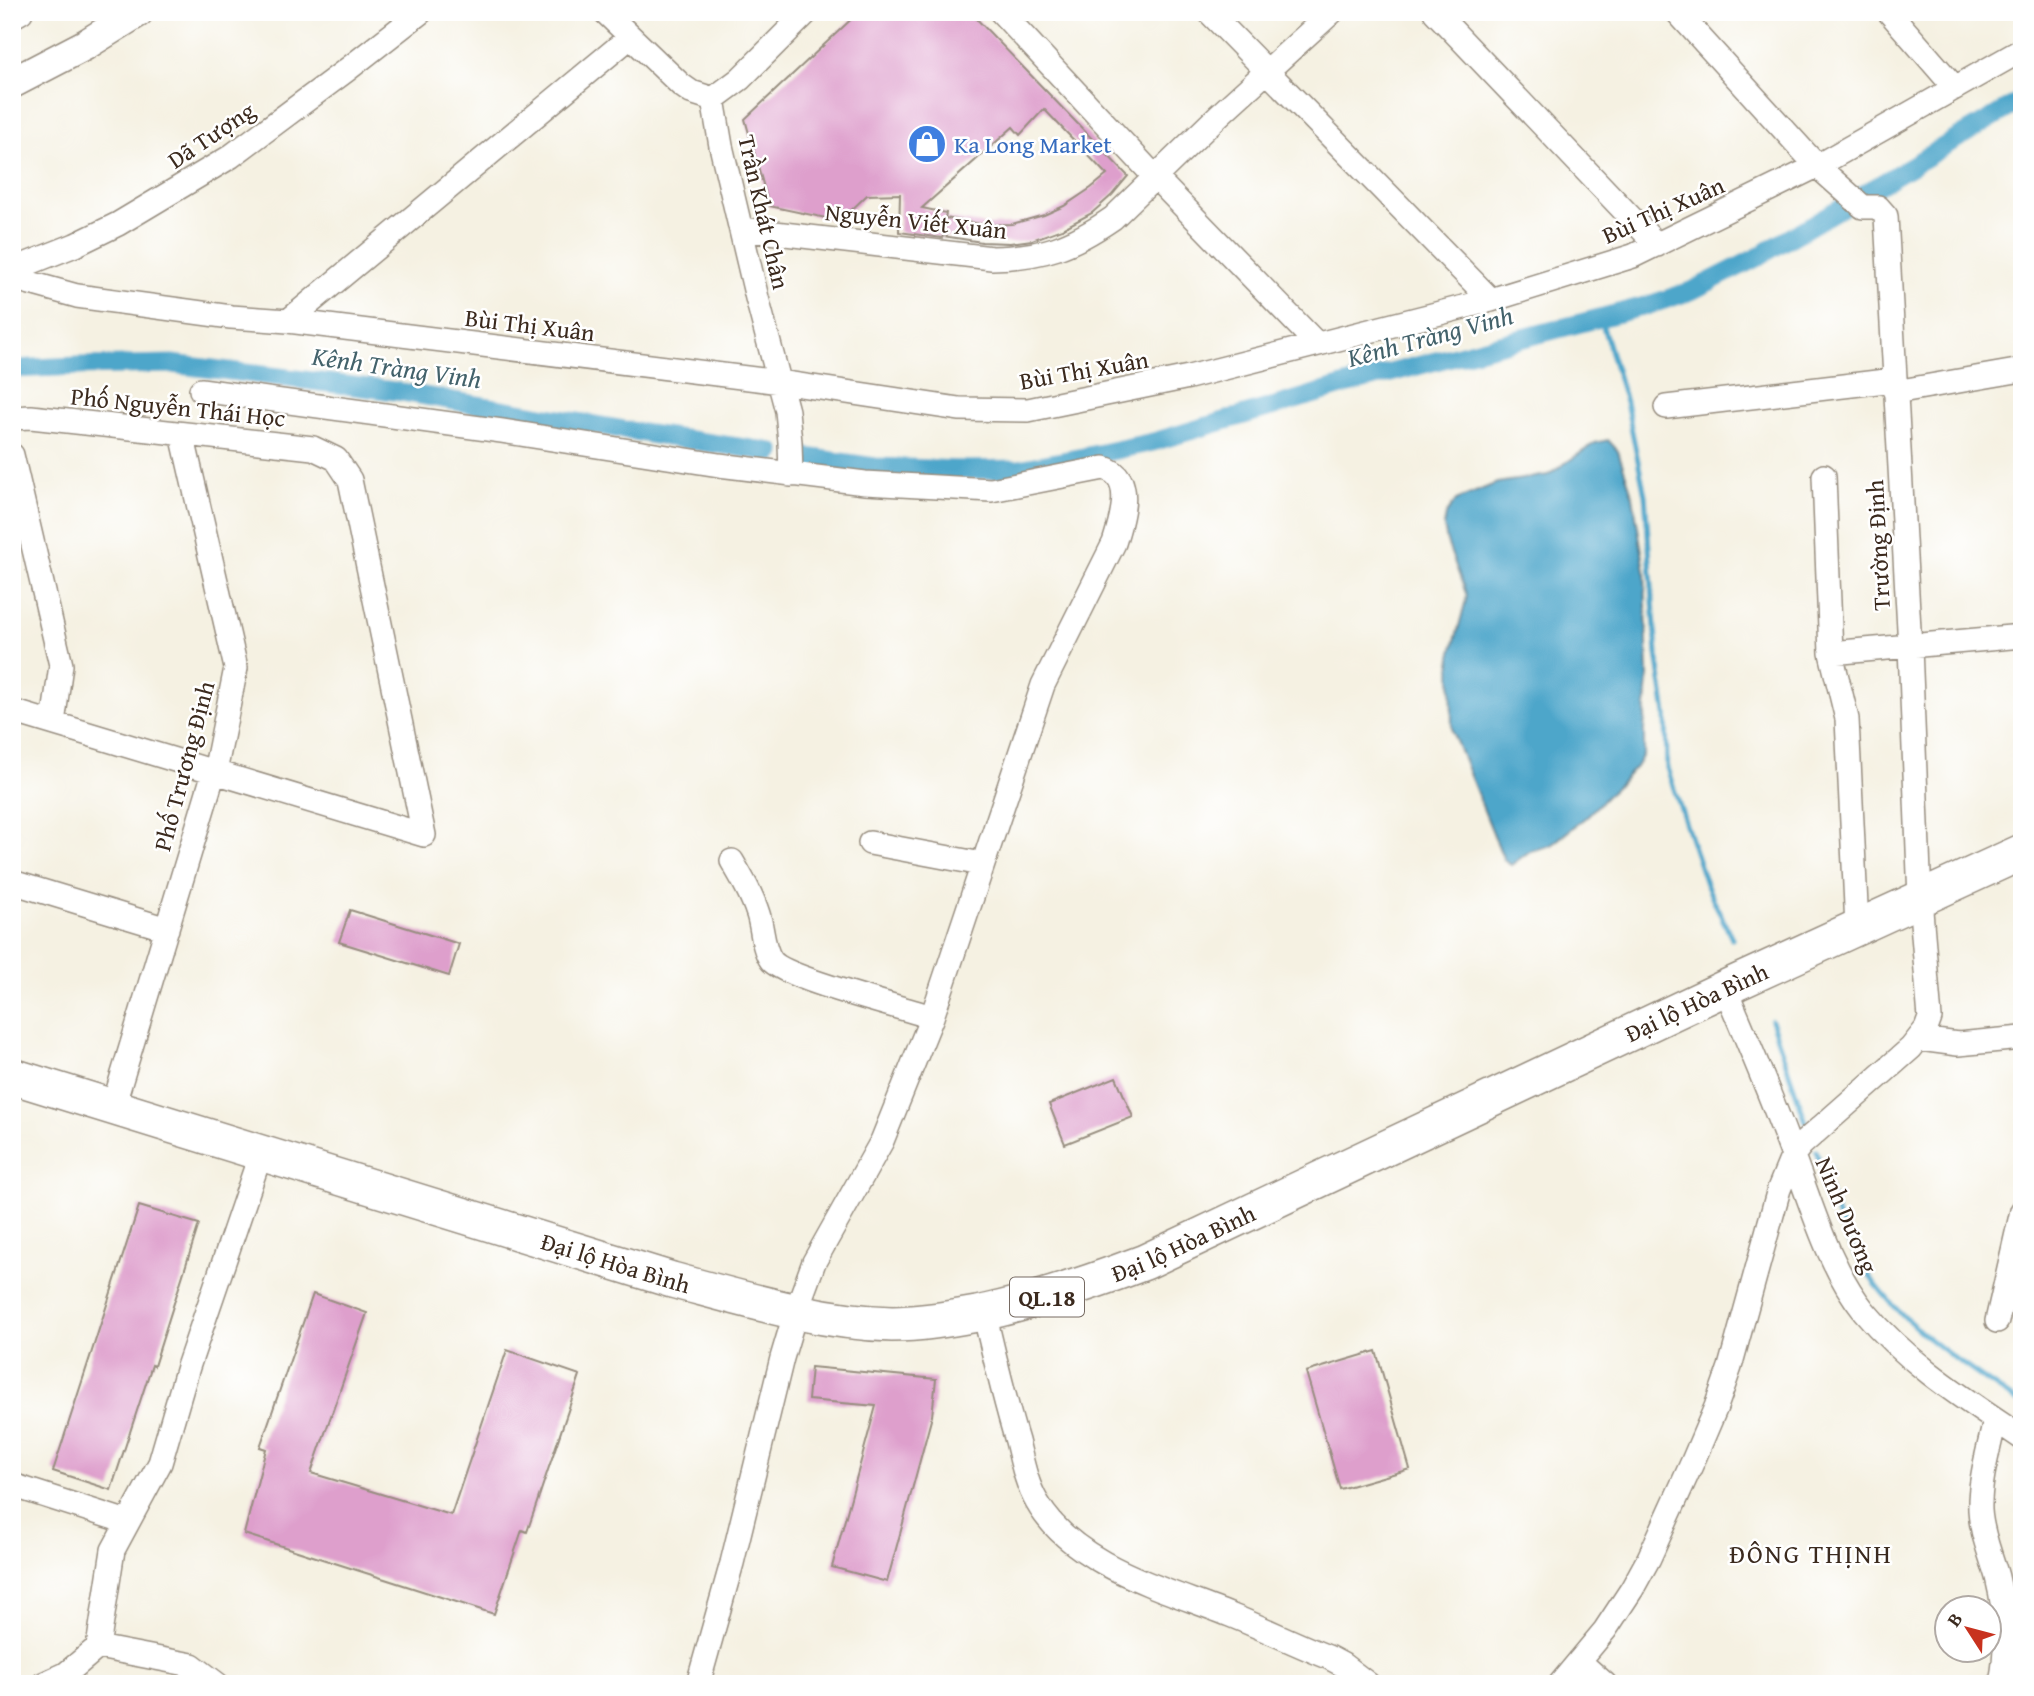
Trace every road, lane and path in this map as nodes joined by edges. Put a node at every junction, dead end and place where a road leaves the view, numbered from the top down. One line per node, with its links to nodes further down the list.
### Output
1 (21, 12): 12 (street)
2 (138, 12): 16 (main road)
3 (421, 12): 23 (street, Dã Tượng)
4 (605, 12): 13 (street)
5 (807, 12): 18 (street)
6 (1000, 12): 20 (street)
7 (1209, 12): 15 (street)
8 (1332, 12): 15 (street, Nguyễn Viết Xuân)
9 (1434, 12): 22 (street)
10 (1677, 12): 19 (street, Trường Định)
11 (1889, 12): 17 (street)
12 (12, 17)
13 (629, 38): 18 (street); 26 (street)
14 (2022, 50): 17 (street, Bùi Thị Xuân)
15 (1268, 72): 20 (street, Nguyễn Viết Xuân); 25 (street)
16 (12, 83)
17 (1955, 89): 19 (street, Bùi Thị Xuân)
18 (713, 99): 21 (street, Trần Khát Chân)
19 (1824, 172): 22 (street, Bùi Thị Xuân); 30 (street, Trường Định)
20 (1155, 177): 21 (street, Nguyễn Viết Xuân); 27 (street)
21 (741, 229): 29 (street, Trần Khát Chân)
22 (1657, 245): 25 (street, Bùi Thị Xuân)
23 (12, 270)
24 (12, 278): 26 (street, Bùi Thị Xuân)
25 (1491, 300): 27 (street, Bùi Thị Xuân)
26 (288, 321): 29 (street, Bùi Thị Xuân)
27 (1317, 344): 29 (street, Bùi Thị Xuân)
28 (2022, 370): 30 (street)
29 (780, 382): 36 (street, Trần Khát Chân)
30 (1895, 386): 32 (street); 39 (street, Trường Định)
31 (201, 390): 36 (street)
32 (1666, 407)
33 (12, 418): 34 (street, Phố Nguyễn Thái Học)
34 (182, 434): 43 (street, Phố Trương Định); 43 (street, Phố Nguyễn Thái Học)
35 (12, 455): 42 (street)
36 (790, 475): 47 (street)
37 (1824, 476): 40 (street)
38 (2022, 636): 39 (street)
39 (1910, 647): 40 (street); 49 (street, Trường Định)
40 (1830, 653): 50 (street)
41 (12, 711): 42 (street)
42 (53, 723): 43 (street)
43 (214, 772): 51 (street, Phố Trương Định)
44 (870, 843): 47 (street)
45 (2022, 852): 49 (highway, Đại lộ Hòa Bình / QL.18)
46 (732, 861): 53 (street)
47 (982, 864): 53 (street)
48 (12, 881): 51 (street)
49 (1920, 899): 50 (highway, Đại lộ Hòa Bình / QL.18); 55 (street, Trường Định)
50 (1857, 927): 52 (highway, Đại lộ Hòa Bình / QL.18)
51 (167, 929): 57 (street, Phố Trương Định)
52 (1725, 988): 59 (street, Ninh Dương); 62 (highway, Đại lộ Hòa Bình / QL.18)
53 (932, 1017): 61 (street)
54 (2022, 1038): 55 (street)
55 (1920, 1039): 59 (street)
56 (12, 1076): 57 (highway, Đại lộ Hòa Bình / QL.18)
57 (113, 1107): 58 (highway, Đại lộ Hòa Bình / QL.18)
58 (261, 1153): 61 (highway, Đại lộ Hòa Bình / QL.18); 67 (street)
59 (1793, 1155): 64 (street, Ninh Dương); 69 (street)
60 (2022, 1211): 63 (street)
61 (796, 1311): 62 (highway, Đại lộ Hòa Bình / QL.18); 72 (street)
62 (984, 1312): 73 (street)
63 (1997, 1321)
64 (1995, 1420): 65 (street, Ninh Dương); 76 (street)
65 (2022, 1438)
66 (12, 1485): 67 (street)
67 (127, 1522): 68 (street)
68 (97, 1647): 70 (street); 71 (street)
69 (1579, 1661): 74 (street); 75 (street)
70 (43, 1684)
71 (217, 1684)
72 (698, 1684)
73 (1368, 1684)
74 (1560, 1684)
75 (1605, 1684)
76 (2001, 1684)

